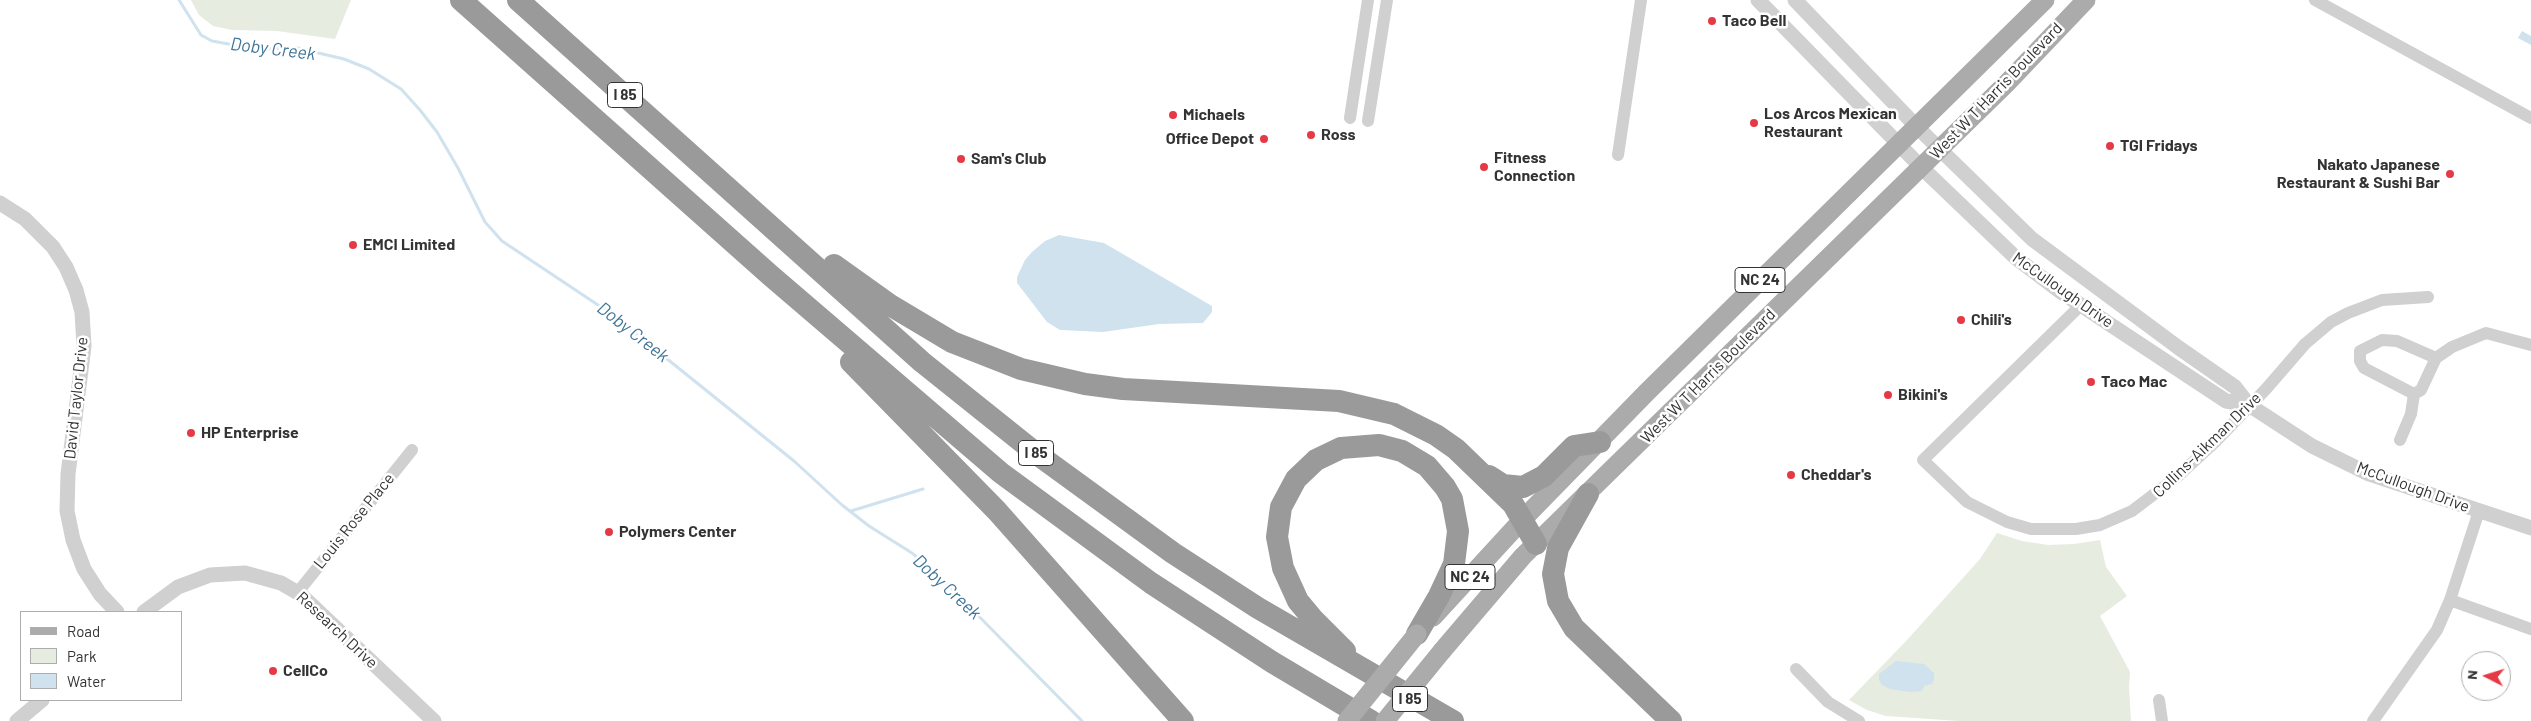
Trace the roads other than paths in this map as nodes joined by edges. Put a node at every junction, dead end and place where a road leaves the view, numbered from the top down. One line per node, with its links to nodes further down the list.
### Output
1 (462, 0): 21 (highway, I 85)
2 (518, 0): 19 (highway, I 85)
3 (1368, 0): 11 (street)
4 (1386, 0): 13 (street)
5 (1641, 0): 17 (street)
6 (1758, 0): 15 (street, McCullough Drive)
7 (1795, 0): 14 (street, McCullough Drive)
8 (2045, 0): 14 (main road, West W T Harris Boulevard / NC 24)
9 (2086, 0): 16 (main road, West W T Harris Boulevard / NC 24)
10 (2315, 0): 12 (street)
11 (1350, 118)
12 (2531, 118)
13 (1368, 121)
14 (1916, 126): 15 (main road, West W T Harris Boulevard / NC 24); 16 (street, McCullough Drive)
15 (1898, 144): 18 (street, McCullough Drive); 29 (main road, West W T Harris Boulevard / NC 24)
16 (1940, 148): 18 (main road, West W T Harris Boulevard / NC 24); 27 (street, McCullough Drive)
17 (1618, 155)
18 (1921, 167): 23 (street, McCullough Drive); 32 (main road, West W T Harris Boulevard / NC 24)
19 (732, 191): 31 (highway); 44 (highway, I 85)
20 (0, 203): 39 (street, David Taylor Drive)
21 (770, 275): 49 (highway); 51 (highway, I 85)
22 (2428, 297): 27 (street, Collins-Aikman Drive)
23 (2081, 305): 27 (street, McCullough Drive); 27 (street, Collins-Aikman Drive)
24 (2531, 345): 25 (street)
25 (2436, 358): 26 (street); 26 (street)
26 (2414, 394): 28 (street)
27 (2249, 405): 33 (street, McCullough Drive)
28 (2400, 440)
29 (1600, 442): 31 (highway); 34 (main road, West W T Harris Boulevard / NC 24)
30 (412, 450): 37 (street, Louis Rose Place)
31 (1475, 468): 34 (highway)
32 (1588, 494): 36 (main road, West W T Harris Boulevard / NC 24); 54 (highway)
33 (2479, 511): 35 (street, McCullough Drive); 38 (street)
34 (1523, 519): 36 (highway); 42 (main road, West W T Harris Boulevard / NC 24)
35 (2531, 528)
36 (1536, 544): 52 (main road, West W T Harris Boulevard / NC 24, bridge)
37 (298, 592): 40 (street, Research Drive); 48 (street, Research Drive)
38 (2450, 600): 41 (street); 57 (street)
39 (116, 611)
40 (145, 611)
41 (2531, 629)
42 (1417, 634): 44 (highway); 50 (main road, West W T Harris Boulevard / NC 24, bridge)
43 (1796, 669): 55 (street)
44 (1370, 674): 53 (highway, I 85)
45 (2159, 700): 56 (street)
46 (41, 701): 47 (street)
47 (17, 721)
48 (434, 721)
49 (1183, 721)
50 (1347, 721)
51 (1371, 721)
52 (1385, 721)
53 (1452, 721)
54 (1672, 721)
55 (1858, 721)
56 (2162, 721)
57 (2373, 721)

